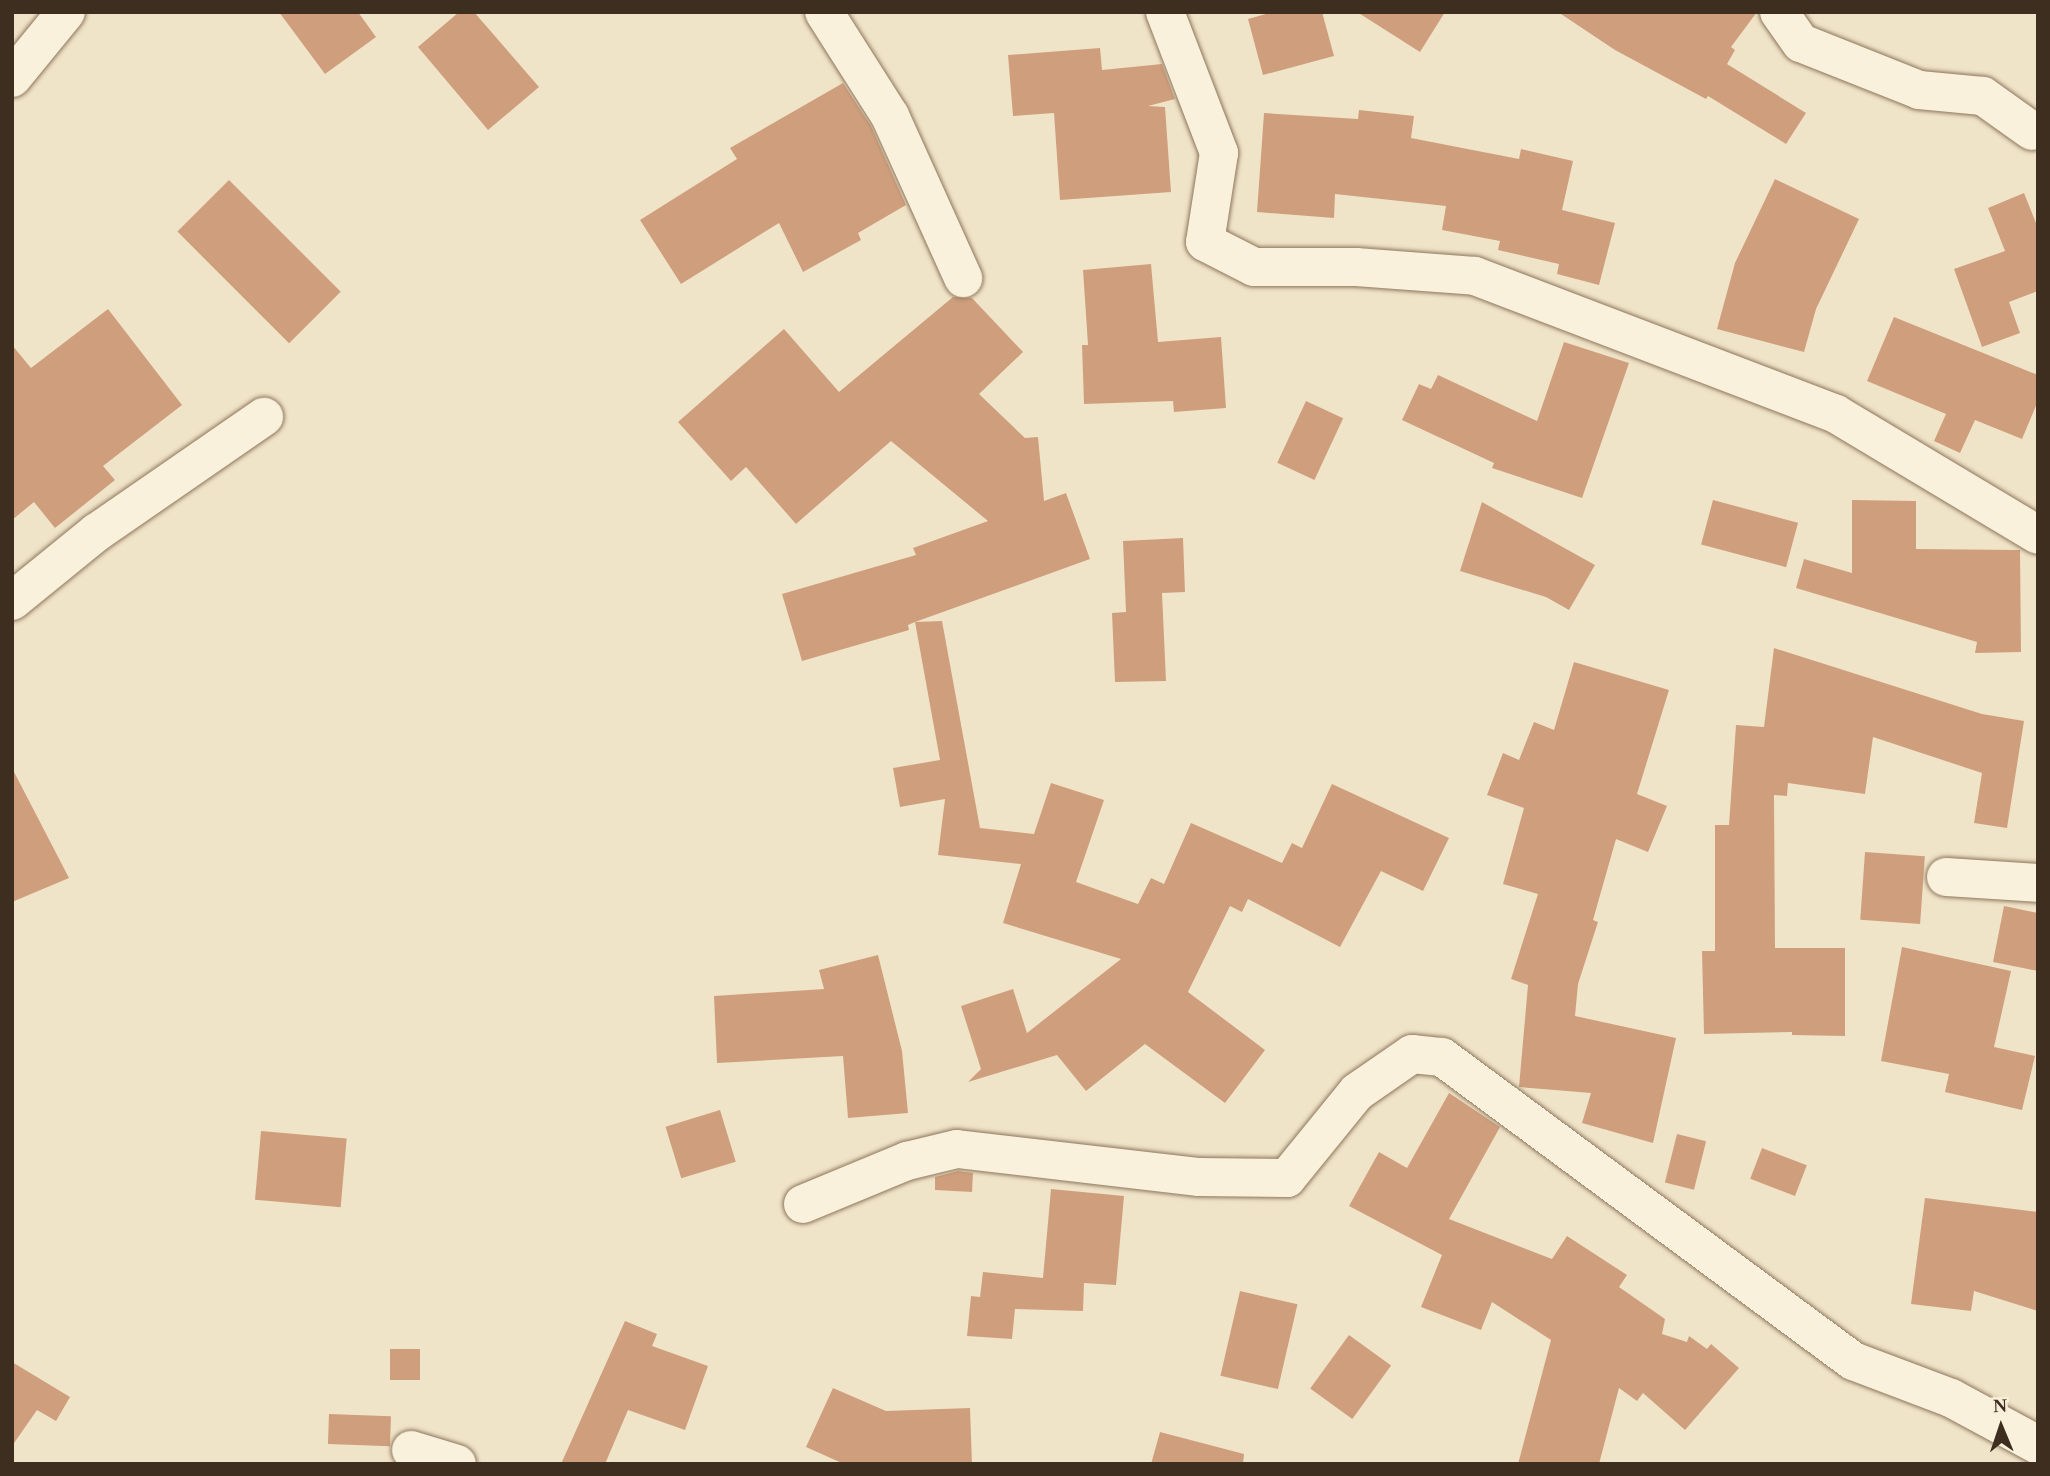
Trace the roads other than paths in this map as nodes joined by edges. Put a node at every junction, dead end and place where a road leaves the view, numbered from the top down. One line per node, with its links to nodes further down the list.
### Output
1 (66, 12): 5 (street)
2 (824, 12): 7 (street)
3 (1164, 12): 9 (street)
4 (1779, 12): 6 (street)
5 (12, 78)
6 (2032, 131)
7 (963, 278)
8 (264, 417): 10 (street)
9 (2038, 535)
10 (12, 601)
11 (1946, 877): 12 (street)
12 (2038, 883)
13 (803, 1204): 14 (street)
14 (2038, 1445)
15 (411, 1450): 16 (street)
16 (457, 1464)

